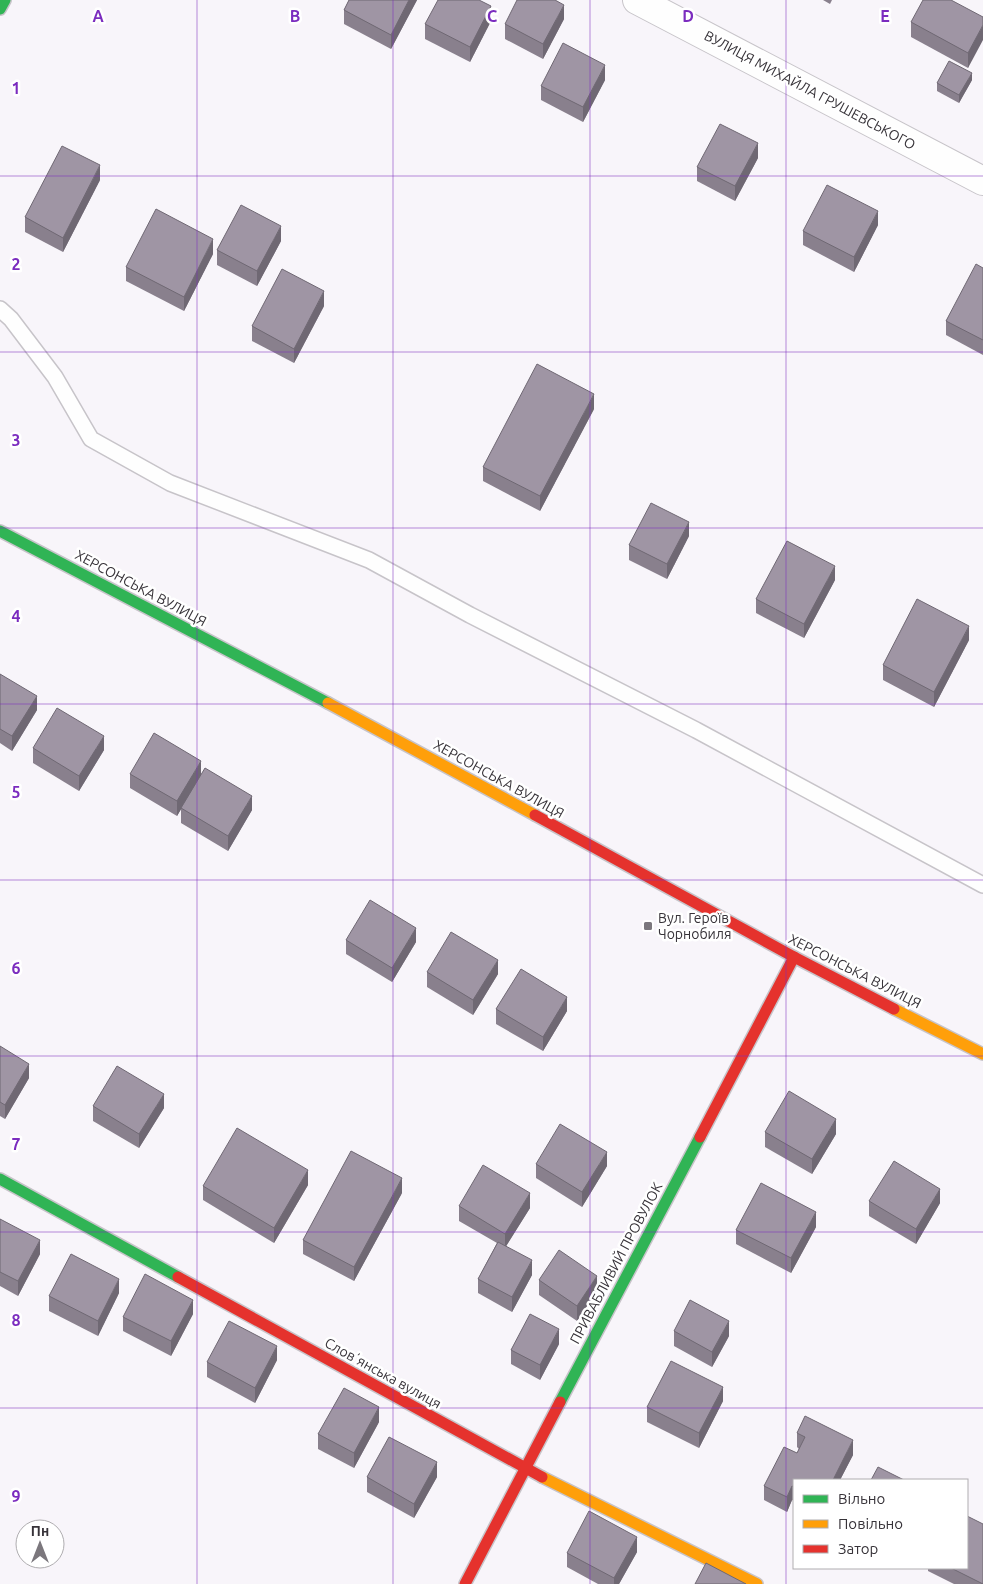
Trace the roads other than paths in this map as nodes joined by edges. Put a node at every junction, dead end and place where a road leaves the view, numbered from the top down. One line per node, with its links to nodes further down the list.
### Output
1 (5, 0): 3 (street)
2 (637, 0): 4 (street, ВУЛИЦЯ МИХАЙЛА ГРУШЕВСЬКОГО)
3 (0, 9)
4 (983, 180)
5 (0, 308): 7 (lane)
6 (0, 531): 8 (street, ХЕРСОНСЬКА ВУЛИЦЯ)
7 (983, 885)
8 (794, 957): 9 (street, ХЕРСОНСЬКА ВУЛИЦЯ); 11 (street, ПРИВАБЛИВИЙ ПРОВУЛОК)
9 (983, 1054)
10 (0, 1179): 11 (street, Словʼянська вулиця)
11 (525, 1468): 12 (street, ПРИВАБЛИВИЙ ПРОВУЛОК); 13 (street, Словʼянська вулиця)
12 (465, 1584)
13 (757, 1584)

